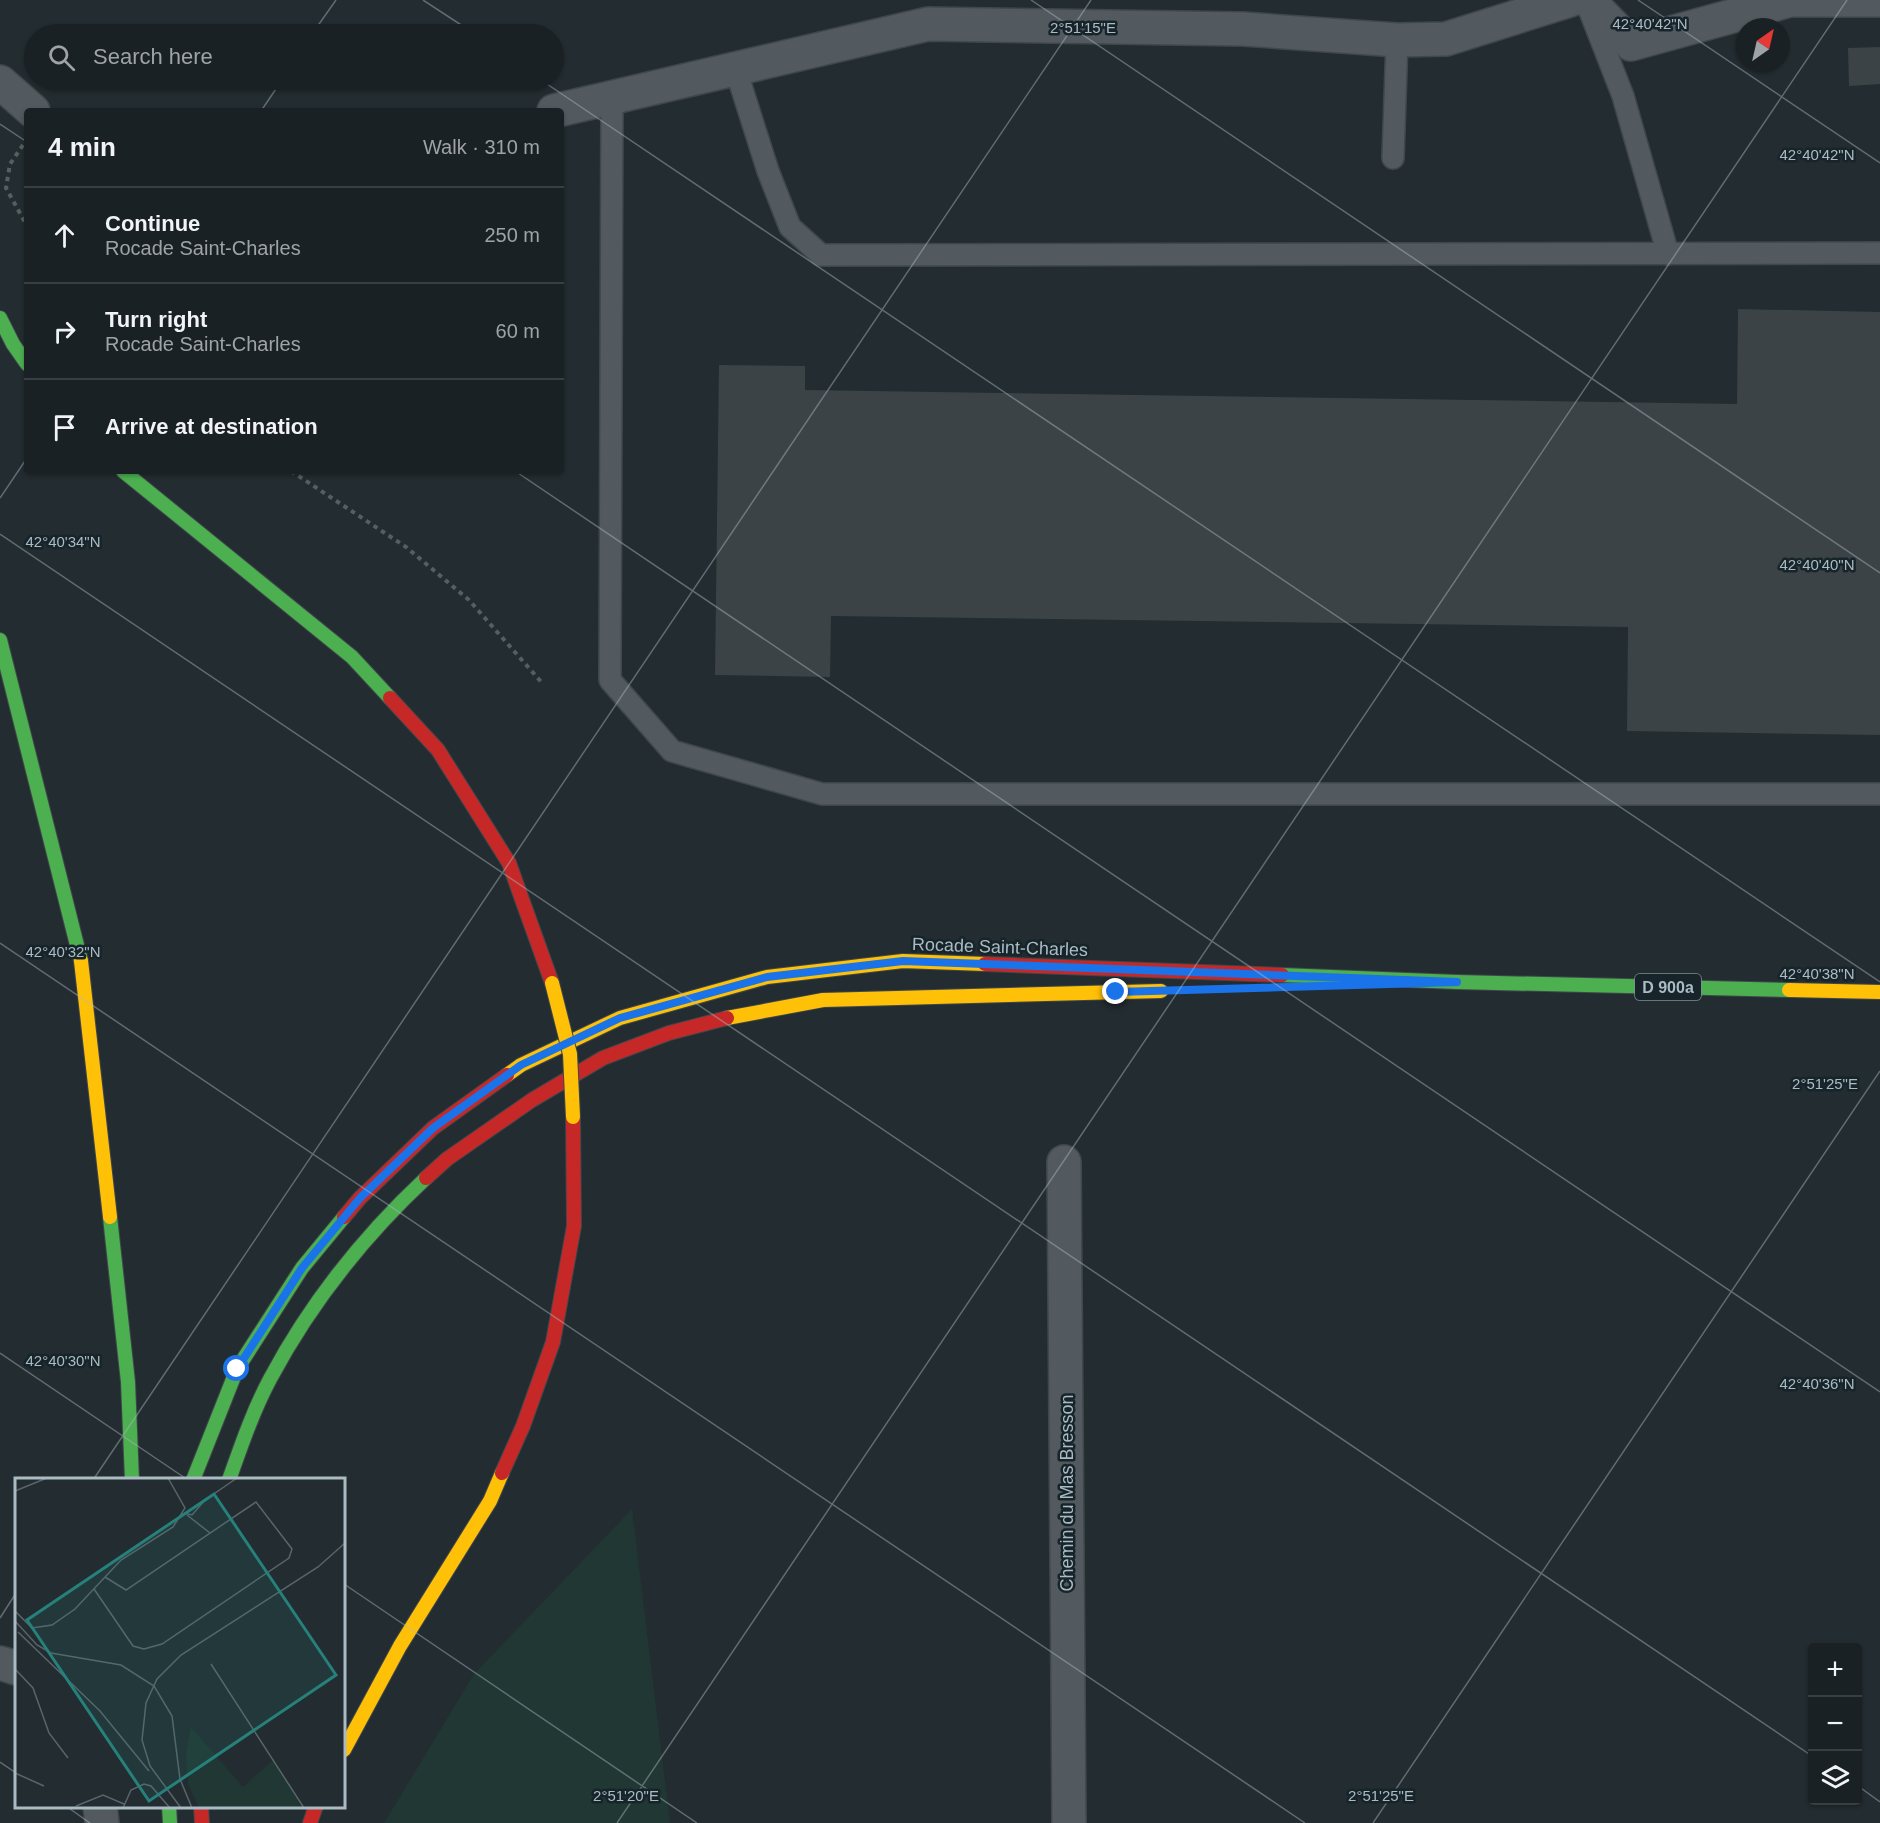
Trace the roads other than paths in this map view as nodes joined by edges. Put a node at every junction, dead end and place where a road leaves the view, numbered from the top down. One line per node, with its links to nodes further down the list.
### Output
1 (1570, 0): 4 (street)
2 (1587, 0): 3 (street); 11 (lane)
3 (1880, 0)
4 (1397, 40): 5 (street); 10 (lane)
5 (735, 68): 7 (street); 11 (lane)
6 (0, 82): 8 (street)
7 (612, 99): 9 (street); 17 (lane)
8 (30, 108)
9 (564, 109)
10 (1393, 158)
11 (1668, 254): 12 (lane)
12 (1880, 254)
13 (0, 318): 14 (main road)
14 (24, 360)
15 (127, 474): 28 (main road, bridge)
16 (0, 640): 23 (main road)
17 (1880, 794)
18 (1457, 982): 19 (main road, Rocade Saint-Charles / D 900a); 21 (main road, Rocade Saint-Charles / D 900a); 24 (main road, Rocade Saint-Charles / D 900a)
19 (1257, 988)
20 (1175, 990): 25 (main road)
21 (1880, 992)
22 (1064, 1162): 37 (street, Chemin du Mas Bresson)
23 (132, 1478)
24 (193, 1478)
25 (229, 1478)
26 (0, 1663): 27 (street)
27 (15, 1668)
28 (345, 1748)
29 (100, 1808): 33 (street)
30 (169, 1808): 34 (main road)
31 (201, 1808): 35 (main road)
32 (315, 1808): 36 (main road)
33 (102, 1823)
34 (170, 1823)
35 (202, 1823)
36 (310, 1823)
37 (1069, 1823)

